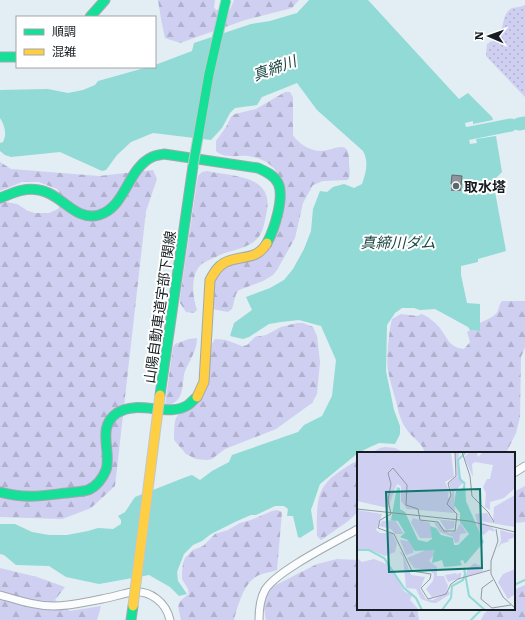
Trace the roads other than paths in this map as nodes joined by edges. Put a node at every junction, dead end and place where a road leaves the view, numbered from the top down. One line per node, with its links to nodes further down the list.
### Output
1 (105, 0): 3 (main road)
2 (226, 0): 12 (main road, 山陽自動車道宇部下関線, bridge)
3 (91, 16)
4 (0, 57): 5 (main road)
5 (16, 57)
6 (0, 198): 9 (main road)
7 (525, 466): 8 (street)
8 (515, 472)
9 (0, 492)
10 (357, 530): 14 (street)
11 (0, 595): 13 (street)
12 (131, 620)
13 (170, 620)
14 (259, 620)

